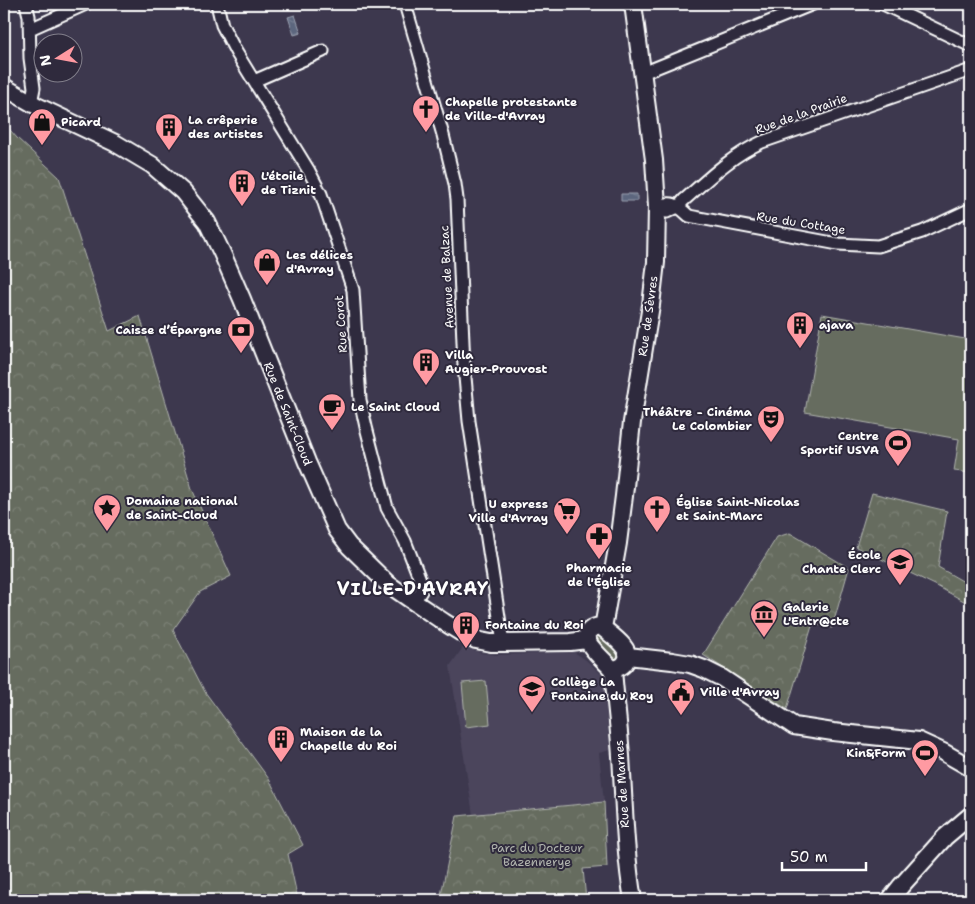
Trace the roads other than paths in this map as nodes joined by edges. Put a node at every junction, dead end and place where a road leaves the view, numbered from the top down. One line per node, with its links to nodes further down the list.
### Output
1 (26, 4): 8 (street)
2 (86, 4): 8 (street)
3 (217, 4): 13 (street, Rue Corot)
4 (405, 4): 22 (street, Avenue de Balzac)
5 (633, 4): 12 (main road, Rue de Sèvres)
6 (813, 4): 12 (street)
7 (883, 4): 9 (street)
8 (30, 29): 15 (street)
9 (971, 46)
10 (322, 51): 13 (street)
11 (971, 70): 17 (street, Rue de la Prairie)
12 (643, 73): 16 (main road, Rue de Sèvres)
13 (254, 81): 19 (street, Rue Corot)
14 (4, 87): 15 (main road, Rue de Saint-Cloud)
15 (34, 104): 19 (main road, Rue de Saint-Cloud)
16 (657, 207): 17 (street, Rue du Cottage); 20 (main road, Rue de Sèvres)
17 (678, 207): 18 (street, Rue du Cottage)
18 (971, 209)
19 (414, 602): 22 (main road, Rue de Saint-Cloud)
20 (603, 628): 21 (main road); 23 (main road)
21 (587, 640): 22 (main road, Rue de Saint-Cloud); 24 (main road)
22 (503, 643)
23 (628, 656): 24 (main road); 25 (main road)
24 (613, 668): 27 (main road, Rue de Marnes)
25 (971, 768)
26 (971, 815): 28 (main road)
27 (633, 900)
28 (890, 900)

